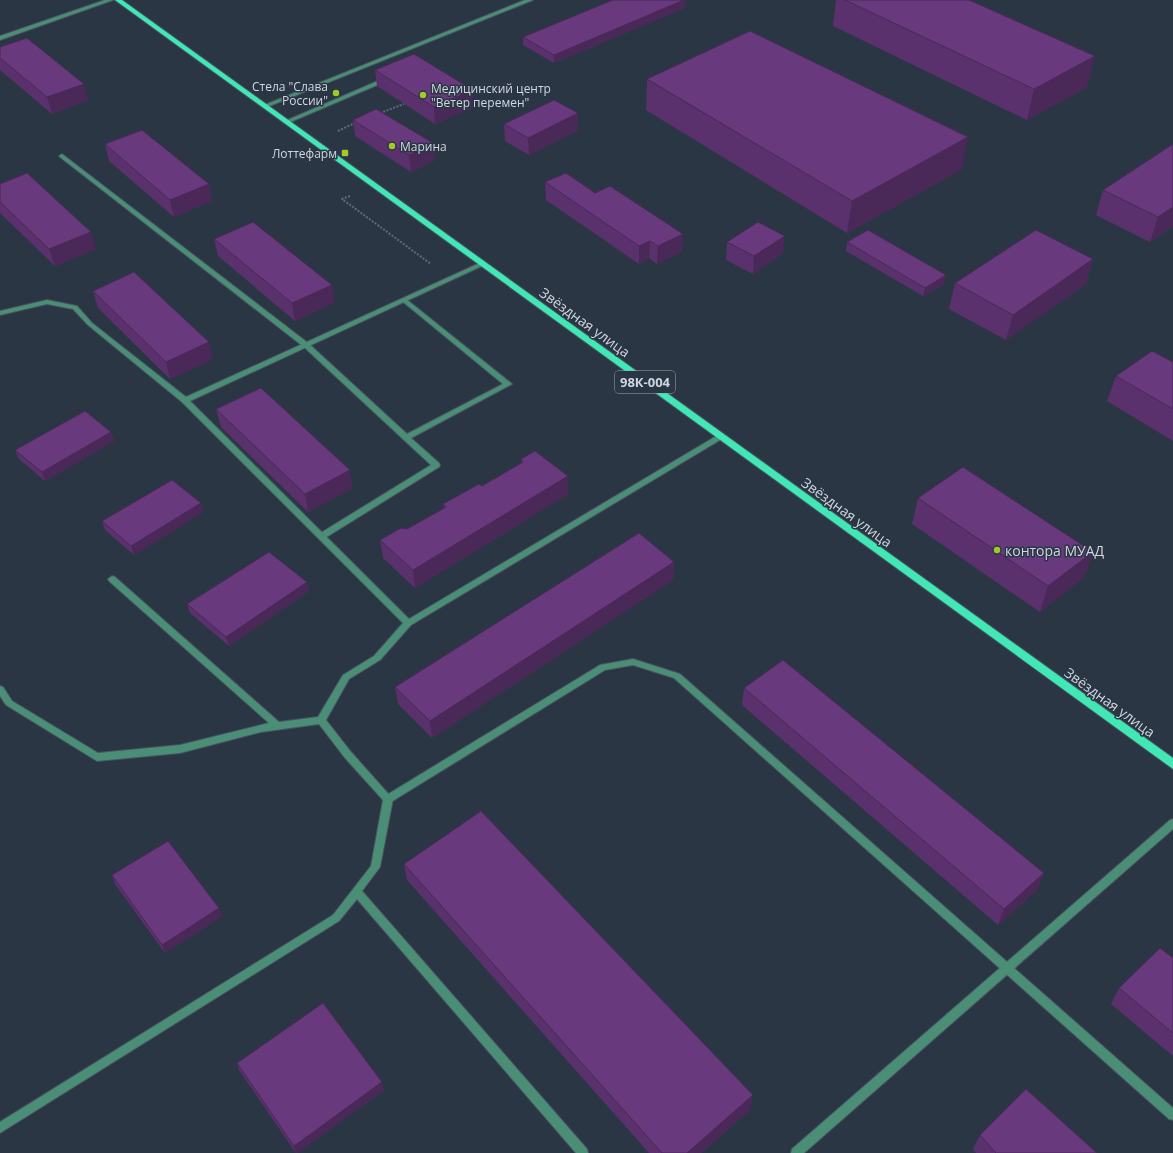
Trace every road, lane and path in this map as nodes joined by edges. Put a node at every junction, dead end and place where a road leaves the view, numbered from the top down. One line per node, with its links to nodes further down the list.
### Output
1 (110, 0): 4 (street)
2 (118, 0): 7 (main road, Звёздная улица / 98К-004)
3 (530, 0): 7 (street)
4 (0, 38)
5 (394, 76): 10 (street)
6 (404, 104): 8 (path)
7 (265, 106): 10 (main road, Звёздная улица / 98К-004)
8 (374, 116)
9 (361, 121): 11 (path)
10 (286, 122): 13 (main road, Звёздная улица / 98К-004)
11 (341, 136)
12 (62, 156): 16 (street)
13 (482, 264): 14 (street); 18 (main road, Звёздная улица / 98К-004)
14 (404, 300): 16 (street); 19 (street)
15 (0, 313): 17 (street)
16 (306, 345): 17 (street); 19 (street)
17 (185, 400): 20 (street)
18 (721, 437): 22 (street); 26 (main road, Звёздная улица / 98К-004)
19 (406, 438): 20 (street)
20 (322, 536): 22 (street)
21 (112, 579): 25 (street)
22 (408, 623): 24 (street)
23 (0, 689): 25 (street)
24 (321, 720): 25 (street); 27 (street)
25 (278, 726)
26 (1173, 764)
27 (388, 799): 29 (street); 30 (street)
28 (1173, 823): 30 (street)
29 (356, 891): 32 (street); 33 (street)
30 (1007, 968): 31 (street); 34 (street)
31 (1173, 1115)
32 (0, 1128)
33 (583, 1153)
34 (796, 1153)

